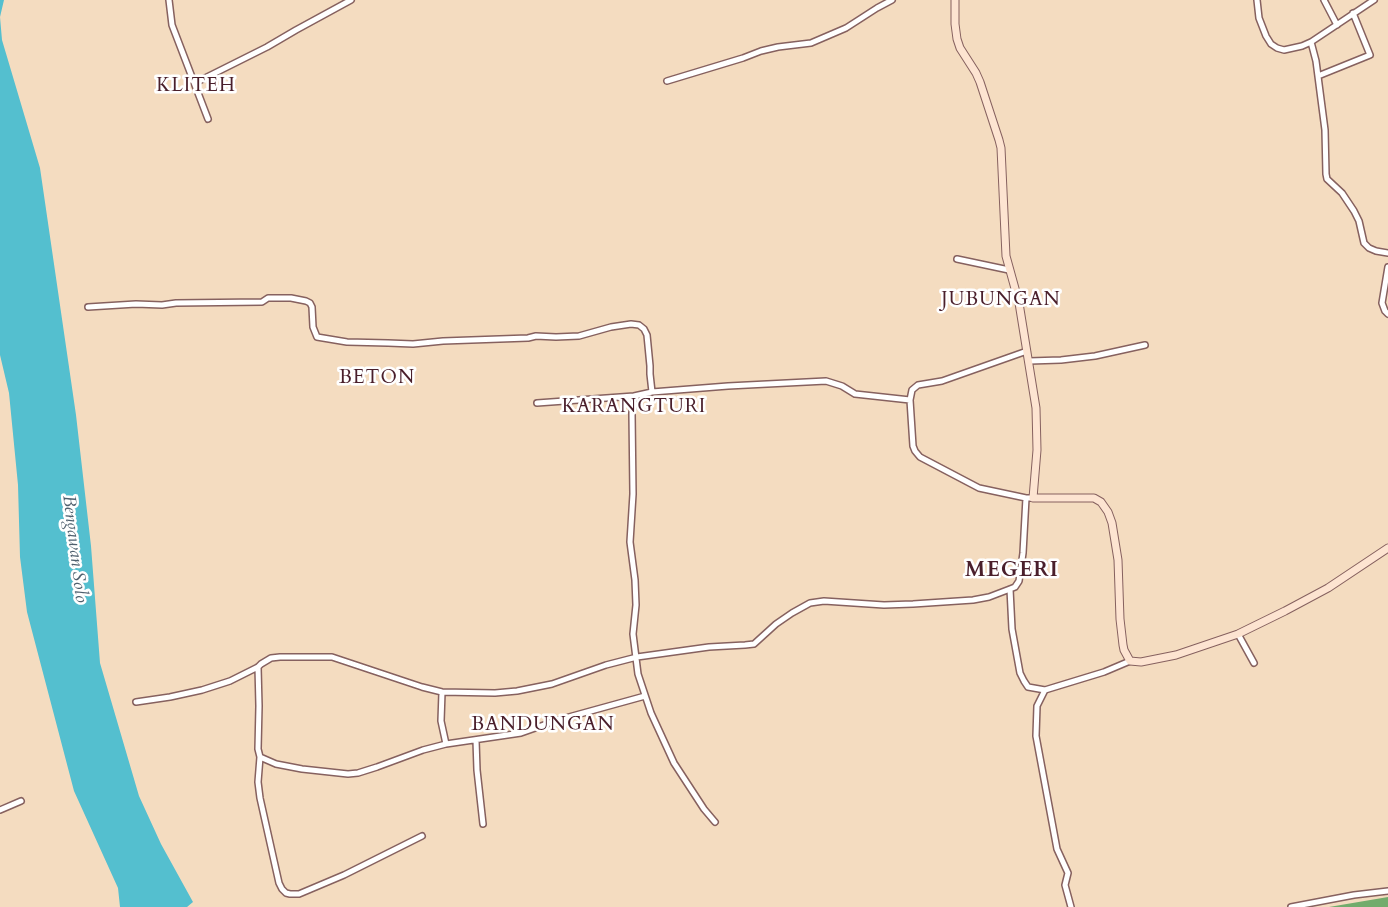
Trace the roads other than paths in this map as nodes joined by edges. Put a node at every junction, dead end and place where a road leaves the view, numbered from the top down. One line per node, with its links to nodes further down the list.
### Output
1 (169, 0): 13 (street)
2 (351, 0): 13 (street)
3 (892, 0): 12 (street)
4 (955, 0): 18 (street)
5 (1257, 0): 10 (street)
6 (1324, 0): 9 (street)
7 (1374, 0): 8 (street)
8 (1353, 13): 9 (street); 11 (street)
9 (1337, 25): 10 (street)
10 (1311, 42): 11 (street)
11 (1318, 76): 15 (street)
12 (667, 81)
13 (194, 83): 14 (street)
14 (208, 119)
15 (1388, 253)
16 (957, 259): 18 (street)
17 (1388, 267): 20 (street)
18 (1009, 270): 22 (street)
19 (88, 307): 24 (street)
20 (1388, 314)
21 (1144, 345): 23 (street)
22 (1027, 352): 23 (street); 26 (street)
23 (1029, 361): 28 (street)
24 (652, 392): 25 (street); 26 (street)
25 (634, 396): 27 (street); 32 (street)
26 (910, 400): 28 (street)
27 (537, 403)
28 (1030, 498): 30 (street); 33 (street)
29 (1388, 548): 31 (street)
30 (1010, 589): 32 (street); 36 (street)
31 (1238, 634): 33 (street); 34 (street)
32 (637, 657): 37 (street); 38 (street)
33 (1130, 661): 36 (street)
34 (1254, 663)
35 (258, 667): 37 (street); 39 (street); 42 (street)
36 (1045, 690): 49 (street)
37 (442, 692): 41 (street)
38 (645, 696): 40 (street); 45 (street)
39 (136, 702)
40 (476, 740): 41 (street); 46 (street)
41 (446, 744): 42 (street)
42 (260, 757): 47 (street)
43 (21, 801): 44 (street)
44 (0, 810)
45 (715, 822)
46 (483, 824)
47 (422, 836)
48 (1388, 891): 50 (street)
49 (1071, 907)
50 (1291, 907)

